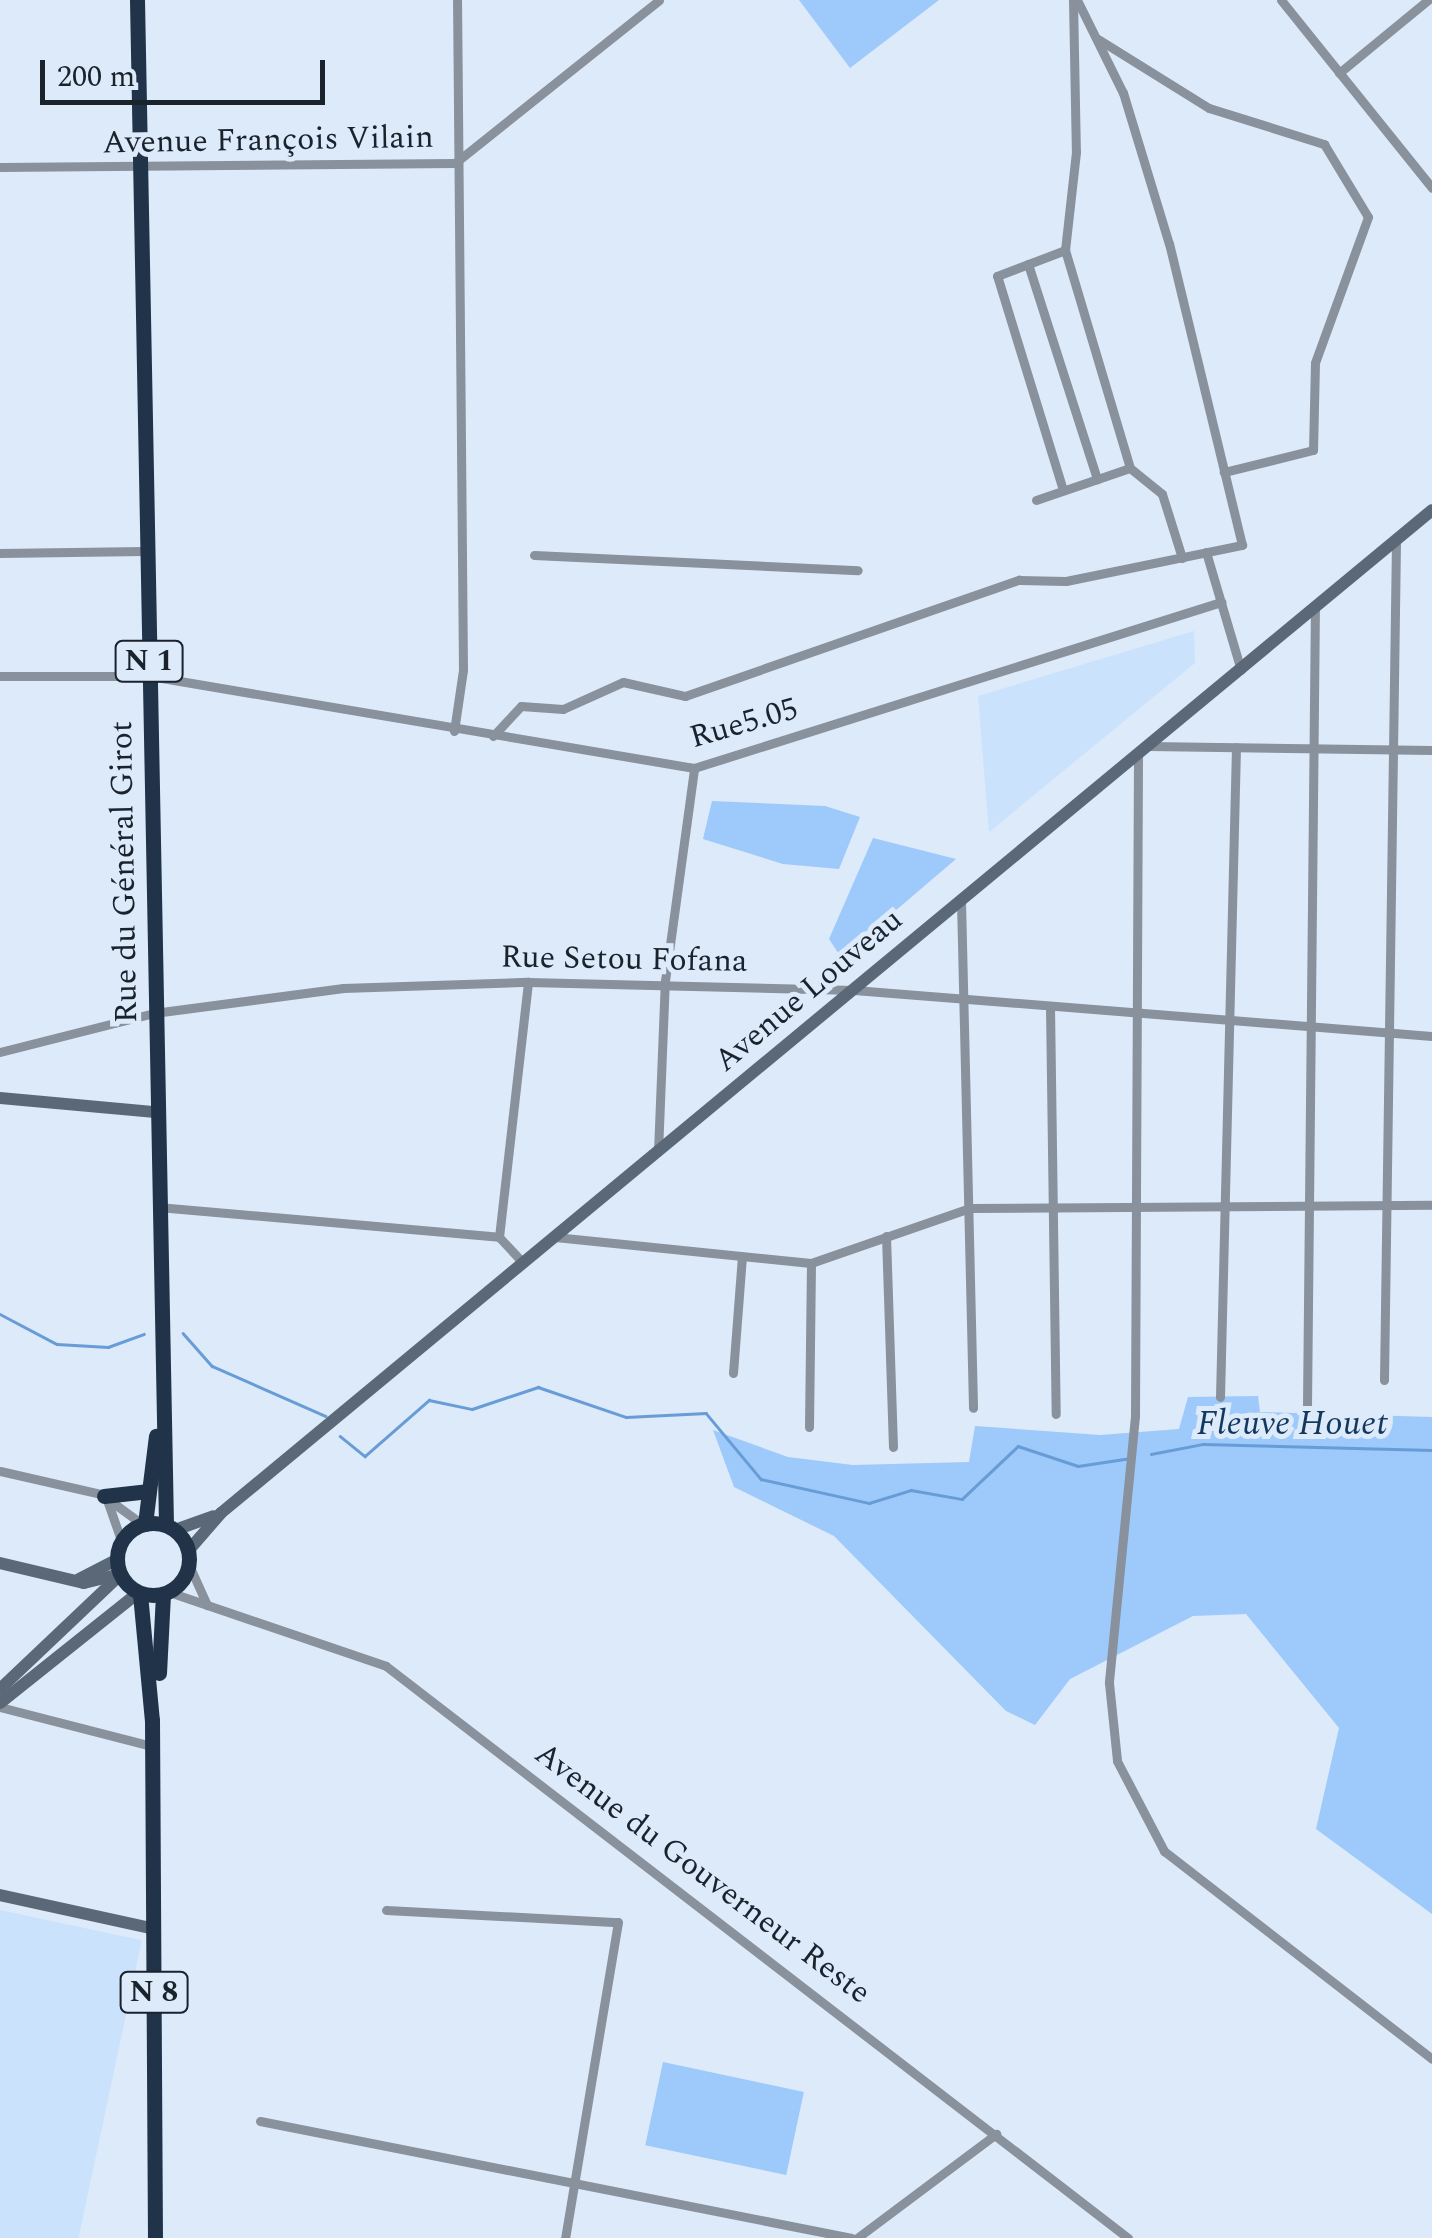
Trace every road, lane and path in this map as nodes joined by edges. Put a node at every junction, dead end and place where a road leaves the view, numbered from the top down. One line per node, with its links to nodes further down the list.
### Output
1 (138, 0): 11 (highway, Rue du Général Girot / N 1)
2 (457, 0): 9 (street)
3 (659, 0): 9 (street, Avenue François Vilain)
4 (1075, 0): 7 (street); 13 (street)
5 (1281, 0): 8 (street)
6 (1428, 0): 8 (street)
7 (1095, 38): 16 (street); 16 (street)
8 (1339, 73): 12 (street)
9 (455, 163): 11 (street, Avenue François Vilain); 33 (street)
10 (0, 167): 11 (street, Avenue François Vilain)
11 (138, 169): 22 (highway, Rue du Général Girot / N 1)
12 (1432, 188)
13 (1064, 250): 14 (street); 15 (street)
14 (1028, 264): 17 (street); 18 (street)
15 (1130, 468): 17 (street); 26 (street)
16 (1224, 472): 23 (street)
17 (1097, 478): 18 (street)
18 (1063, 490): 19 (street)
19 (1036, 500)
20 (1430, 513): 21 (main road, Avenue Louveau)
21 (1396, 541): 29 (main road, Avenue Louveau); 37 (street)
22 (144, 550): 24 (street); 32 (highway, Rue du Général Girot / N 1)
23 (1206, 552): 26 (street); 28 (street)
24 (0, 554)
25 (534, 556): 27 (street)
26 (1182, 558): 34 (street)
27 (858, 570)
28 (1221, 602): 30 (street); 40 (street, Rue5.05)
29 (1315, 608): 30 (main road, Avenue Louveau); 36 (street)
30 (1241, 670): 39 (main road, Avenue Louveau)
31 (0, 676): 32 (street, Rue5.05)
32 (150, 676): 33 (street, Rue5.05); 48 (highway, Rue du Général Girot / N 1)
33 (454, 731): 34 (street, Rue5.05)
34 (494, 736): 40 (street, Rue5.05)
35 (1236, 747): 36 (street); 39 (street); 49 (street)
36 (1314, 750): 37 (street); 50 (street)
37 (1393, 750): 38 (street); 51 (street)
38 (1432, 750)
39 (1143, 751): 41 (main road, Avenue Louveau); 47 (street)
40 (694, 768): 43 (street)
41 (961, 901): 44 (main road, Avenue Louveau); 45 (street)
42 (528, 982): 43 (street, Rue Setou Fofana); 48 (street, Rue Setou Fofana); 66 (street)
43 (665, 982): 44 (street, Rue Setou Fofana); 56 (street)
44 (854, 990): 45 (street, Rue Setou Fofana); 56 (main road, Avenue Louveau)
45 (964, 1000): 46 (street, Rue Setou Fofana); 63 (street)
46 (1050, 1006): 47 (street, Rue Setou Fofana); 64 (street)
47 (1137, 1012): 49 (street, Rue Setou Fofana); 62 (street)
48 (154, 1013): 53 (street, Rue Setou Fofana); 55 (highway, Rue du Général Girot / N 1)
49 (1228, 1020): 50 (street, Rue Setou Fofana); 59 (street)
50 (1310, 1026): 51 (street, Rue Setou Fofana); 57 (street)
51 (1389, 1032): 52 (street, Rue Setou Fofana); 60 (street)
52 (1432, 1036)
53 (0, 1052)
54 (0, 1098): 55 (main road)
55 (155, 1112): 61 (highway, Rue du Général Girot / N 1)
56 (658, 1152): 67 (main road, Avenue Louveau)
57 (1308, 1205): 59 (street); 60 (street); 75 (street)
58 (1432, 1205): 60 (street)
59 (1222, 1206): 62 (street); 74 (street)
60 (1386, 1206): 73 (street)
61 (156, 1207): 66 (street); 71 (highway, Rue du Général Girot / N 1)
62 (1135, 1207): 64 (street); 100 (street)
63 (970, 1208): 64 (street); 65 (street); 76 (street)
64 (1052, 1208): 77 (street)
65 (886, 1236): 70 (street); 79 (street)
66 (499, 1237): 69 (street)
67 (554, 1237): 68 (street); 69 (main road, Avenue Louveau)
68 (742, 1256): 70 (street); 72 (street)
69 (523, 1263): 83 (main road, Avenue Louveau)
70 (811, 1263): 78 (street)
71 (160, 1323): 81 (highway, N 1); 85 (highway, N 1)
72 (733, 1374)
73 (1384, 1380)
74 (1220, 1398)
75 (1306, 1406)
76 (973, 1408)
77 (1056, 1414)
78 (809, 1427)
79 (893, 1446)
80 (0, 1471): 82 (street)
81 (149, 1491): 82 (highway); 84 (highway, N 1)
82 (102, 1495): 84 (street); 86 (street)
83 (221, 1513): 85 (main road, Avenue Louveau); 87 (main road, Avenue Louveau)
84 (143, 1524): 85 (highway); 86 (highway)
85 (170, 1527): 87 (highway)
86 (122, 1540): 89 (highway)
87 (189, 1558): 91 (highway); 93 (street)
88 (0, 1563): 90 (main road)
89 (115, 1572): 90 (main road); 90 (main road); 92 (highway); 94 (main road)
90 (77, 1580)
91 (166, 1593): 92 (highway); 93 (street, Avenue du Gouverneur Reste); 96 (highway, N 8)
92 (140, 1596): 95 (main road); 96 (highway, N 8)
93 (214, 1609): 102 (street, Avenue du Gouverneur Reste)
94 (0, 1688)
95 (0, 1705): 96 (street)
96 (153, 1746): 99 (highway, N 8)
97 (0, 1895): 99 (main road)
98 (386, 1910): 103 (street)
99 (154, 1929): 104 (highway, N 8)
100 (1432, 2059)
101 (260, 2121): 103 (street)
102 (996, 2134): 106 (street); 107 (street, Avenue du Gouverneur Reste)
103 (576, 2182): 105 (street); 106 (street)
104 (154, 2238)
105 (566, 2238)
106 (854, 2238)
107 (1128, 2238)

